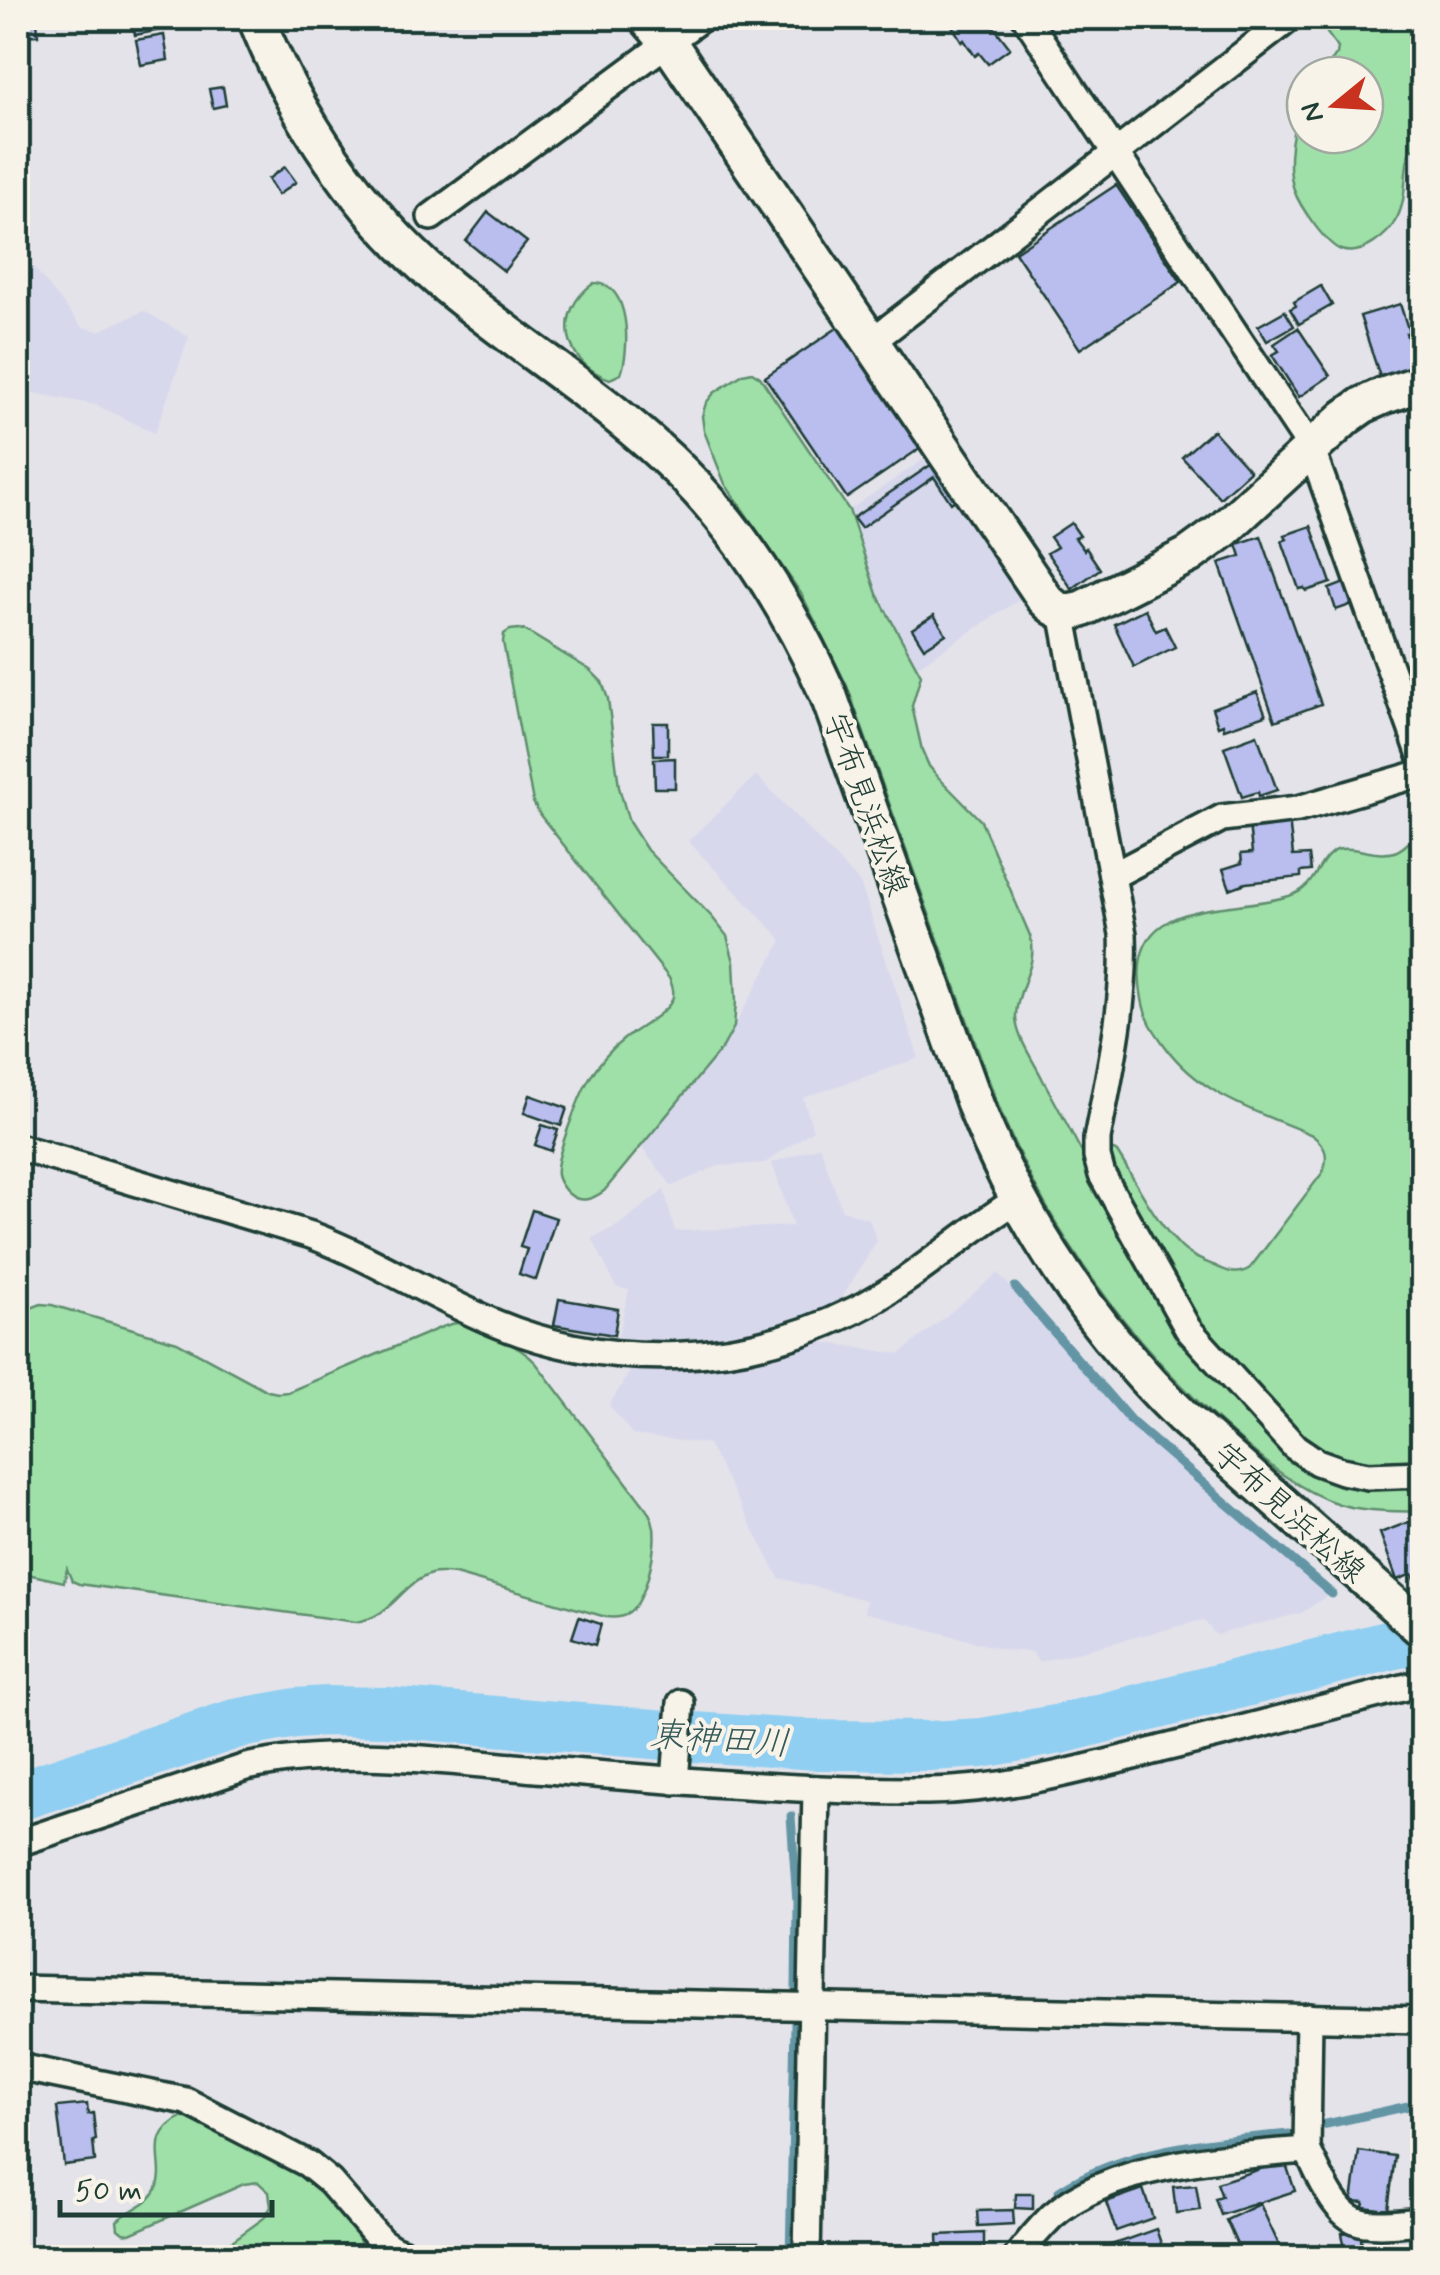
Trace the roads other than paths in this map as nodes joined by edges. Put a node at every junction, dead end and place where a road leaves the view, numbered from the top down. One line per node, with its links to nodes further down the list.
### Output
1 (256, 18): 16 (main road, 宇布見浜松線)
2 (702, 18): 5 (street)
3 (1026, 18): 6 (street)
4 (1290, 18): 6 (street)
5 (658, 30): 7 (street); 8 (main road)
6 (1116, 153): 8 (street); 10 (street)
7 (431, 217)
8 (871, 342): 11 (main road)
9 (1422, 383): 10 (main road)
10 (1312, 448): 11 (main road); 12 (street)
11 (1062, 612): 14 (street)
12 (1422, 758)
13 (1422, 773): 14 (street)
14 (1112, 876): 17 (street)
15 (18, 1147): 16 (street)
16 (1017, 1200): 18 (main road, 宇布見浜松線)
17 (1422, 1474)
18 (1410, 1611)
19 (1422, 1683): 22 (street)
20 (682, 1703): 21 (street)
21 (675, 1777): 22 (street); 23 (street)
22 (816, 1789): 25 (street)
23 (18, 1843)
24 (18, 1989): 25 (street)
25 (812, 2006): 26 (street); 32 (street)
26 (1309, 2017): 27 (street); 29 (street)
27 (1422, 2020)
28 (18, 2066): 31 (street)
29 (1307, 2150): 30 (street); 33 (street)
30 (1422, 2222)
31 (417, 2258)
32 (808, 2258)
33 (1016, 2258)

